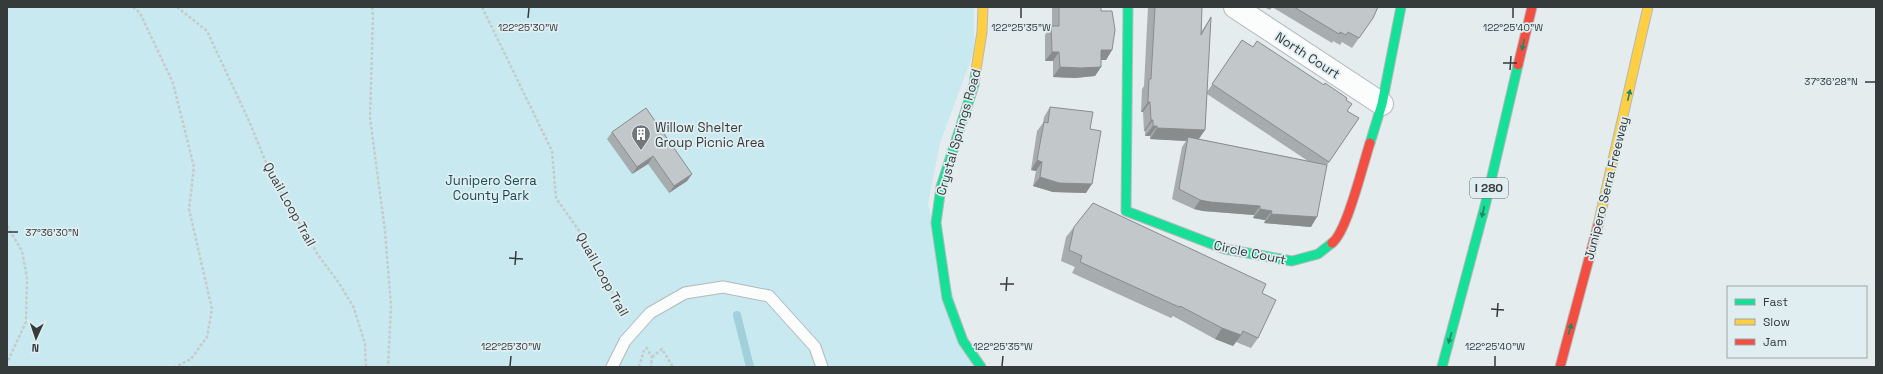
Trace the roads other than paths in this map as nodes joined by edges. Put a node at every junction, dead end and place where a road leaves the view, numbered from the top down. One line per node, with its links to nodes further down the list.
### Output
1 (983, 7): 10 (main road, Crystal Springs Road)
2 (1128, 7): 7 (main road, Circle Court)
3 (1235, 7): 7 (street, North Court)
4 (1401, 7): 7 (main road, Circle Court)
5 (1532, 7): 11 (main road, I 280, one-way to 11)
6 (1648, 7): 12 (main road, Junipero Serra Freeway, one-way to 6)
7 (1382, 104)
8 (612, 367): 9 (lane)
9 (822, 367)
10 (982, 367)
11 (1442, 367)
12 (1560, 367)

